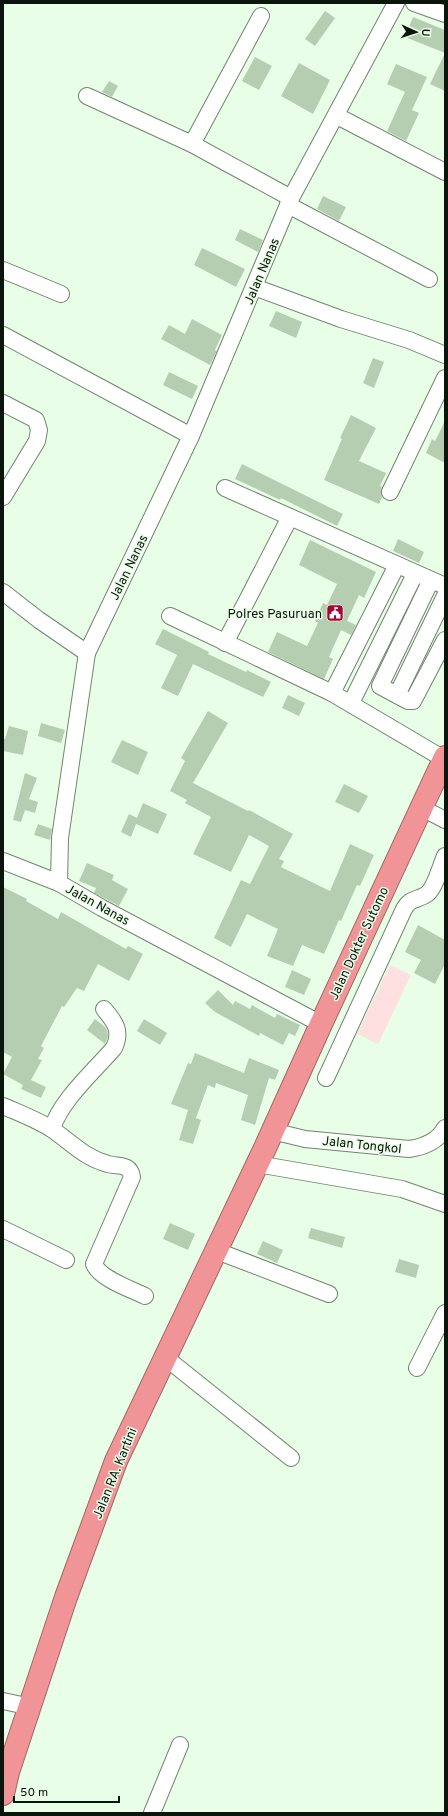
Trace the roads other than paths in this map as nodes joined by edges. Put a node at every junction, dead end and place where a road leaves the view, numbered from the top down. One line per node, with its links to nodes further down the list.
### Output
1 (396, 3): 6 (street, Jalan Nanas)
2 (414, 3): 3 (street)
3 (445, 14)
4 (261, 16): 7 (street)
5 (87, 96): 7 (street)
6 (337, 116): 8 (street); 9 (street, Jalan Nanas)
7 (192, 144): 9 (street)
8 (445, 172)
9 (290, 202): 11 (street); 12 (street, Jalan Nanas)
10 (3, 270): 13 (street)
11 (429, 279)
12 (254, 287): 15 (street); 18 (street, Jalan Nanas)
13 (61, 294)
14 (3, 335): 18 (street)
15 (445, 355)
16 (445, 378): 20 (street)
17 (3, 403): 21 (street)
18 (191, 436): 31 (street, Jalan Nanas)
19 (225, 488): 22 (street)
20 (390, 492)
21 (4, 494)
22 (290, 517): 23 (street); 30 (street)
23 (397, 565): 24 (street); 34 (street)
24 (415, 574): 25 (street); 32 (street)
25 (438, 583): 33 (street)
26 (3, 592): 31 (street)
27 (445, 596): 35 (street)
28 (170, 616): 30 (street)
29 (445, 640): 35 (street)
30 (225, 643): 34 (street)
31 (87, 653): 42 (street, Jalan Nanas)
32 (364, 677): 33 (street); 36 (street)
33 (380, 686): 35 (street)
34 (332, 693): 36 (street)
35 (397, 696)
36 (351, 703): 37 (street)
37 (444, 758): 38 (highway, Jalan Dokter Sutomo)
38 (422, 808): 39 (street); 44 (highway, Jalan Dokter Sutomo)
39 (445, 820)
40 (445, 856): 45 (street)
41 (3, 861): 42 (street)
42 (59, 883): 44 (street, Jalan Nanas)
43 (104, 1009): 47 (street)
44 (321, 1024): 49 (highway, Jalan Dokter Sutomo)
45 (326, 1078)
46 (3, 1106): 47 (street)
47 (54, 1123): 55 (street)
48 (445, 1128): 49 (street, Jalan Tongkol)
49 (264, 1149): 50 (street); 52 (highway, Jalan RA. Kartini)
50 (445, 1204)
51 (3, 1229): 53 (street)
52 (217, 1251): 54 (street); 57 (highway, Jalan RA. Kartini)
53 (66, 1260)
54 (329, 1294)
55 (145, 1296)
56 (445, 1313): 58 (street)
57 (166, 1358): 59 (street); 61 (highway, Jalan RA. Kartini)
58 (417, 1368)
59 (291, 1458)
60 (3, 1701): 61 (street)
61 (31, 1707): 63 (highway, Jalan RA. Kartini)
62 (180, 1745): 64 (street)
63 (3, 1794)
64 (152, 1813)

